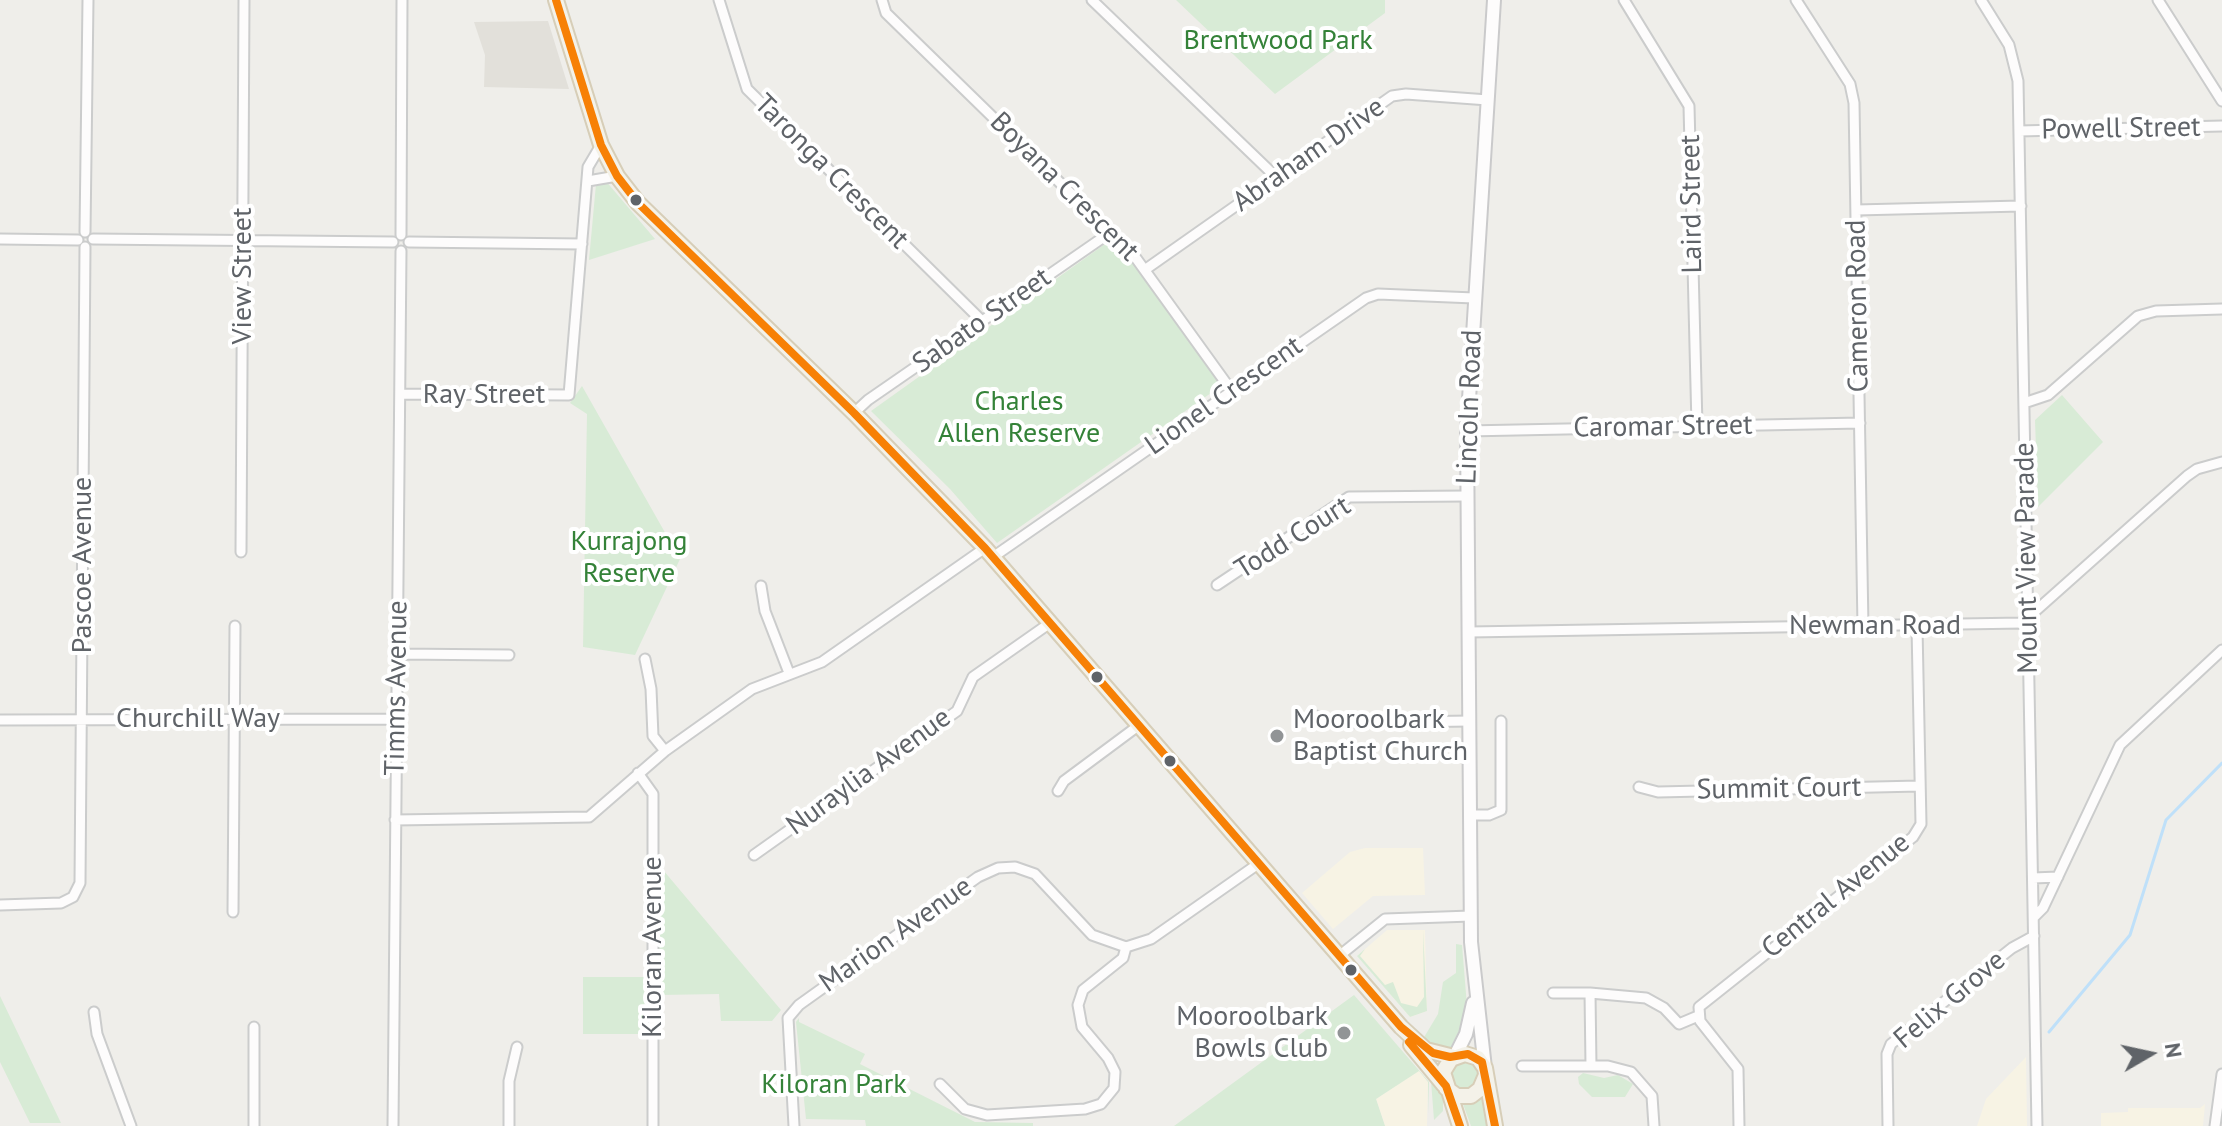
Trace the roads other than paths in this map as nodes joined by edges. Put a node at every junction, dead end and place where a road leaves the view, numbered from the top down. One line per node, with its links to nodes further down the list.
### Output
1 (88, 0): 25 (street, Pascoe Avenue)
2 (244, 0): 27 (street, View Street)
3 (402, 0): 26 (street)
4 (556, 0): 17 (main road)
5 (719, 0): 32 (street, Taronga Crescent)
6 (882, 0): 23 (street, Boyana Crescent)
7 (1092, 0): 19 (street)
8 (1494, 0): 13 (main road, Lincoln Road)
9 (1624, 0): 38 (street, Laird Street)
10 (1796, 0): 22 (street, Cameron Road)
11 (1981, 0): 16 (street, Mount View Parade)
12 (2158, 0): 14 (street)
13 (1488, 100): 19 (street, Abraham Drive); 30 (main road, Lincoln Road)
14 (2222, 101)
15 (2222, 126): 16 (street, Powell Street)
16 (2019, 131): 21 (street, Mount View Parade)
17 (601, 145): 18 (main road); 20 (street)
18 (617, 176): 20 (street); 36 (main road)
19 (1277, 178): 29 (street, Abraham Drive)
20 (588, 181): 28 (street)
21 (2021, 206): 22 (street); 35 (street, Mount View Parade)
22 (1856, 210): 37 (street, Cameron Road)
23 (1111, 232): 29 (street, Boyana Crescent); 32 (street, Sabato Street)
24 (0, 239): 25 (street)
25 (85, 239): 27 (street); 58 (street, Pascoe Avenue)
26 (401, 239): 27 (street); 28 (street); 34 (street, Timms Avenue)
27 (243, 240): 42 (street, View Street)
28 (582, 244): 34 (street, Ray Street)
29 (1146, 269): 33 (street, Boyana Crescent)
30 (1474, 298): 33 (street, Lionel Crescent); 39 (main road, Lincoln Road)
31 (2222, 309): 35 (street)
32 (981, 320): 36 (street, Sabato Street)
33 (1231, 390): 43 (street, Lionel Crescent)
34 (400, 394): 53 (street, Timms Avenue)
35 (2024, 403): 46 (street, Mount View Parade)
36 (854, 413): 43 (main road)
37 (1860, 423): 38 (street, Caromar Street); 49 (street, Cameron Road)
38 (1697, 426): 39 (street, Caromar Street)
39 (1467, 431): 41 (main road, Lincoln Road)
40 (2222, 462): 46 (street)
41 (1467, 496): 44 (street, Todd Court); 51 (main road, Lincoln Road)
42 (241, 552)
43 (989, 552): 47 (main road); 56 (street, Lionel Crescent)
44 (1217, 585)
45 (761, 586): 56 (street)
46 (2029, 618): 50 (street, Newman Road); 75 (street, Mount View Parade)
47 (1050, 623): 64 (main road); 72 (street, Nuraylia Avenue)
48 (235, 626): 59 (street)
49 (1863, 627): 50 (street, Newman Road); 51 (street, Newman Road)
50 (1917, 627): 67 (street, Central Avenue)
51 (1469, 632): 62 (main road, Lincoln Road)
52 (2222, 650): 74 (street)
53 (397, 654): 54 (street); 60 (street, Timms Avenue)
54 (509, 655)
55 (645, 659): 65 (street)
56 (789, 673): 65 (street, Lionel Crescent)
57 (1316, 716): 62 (street)
58 (82, 719): 59 (street, Churchill Way); 61 (street, Churchill Way); 76 (street, Pascoe Avenue)
59 (235, 719): 60 (street, Churchill Way); 77 (street)
60 (396, 719): 71 (street, Timms Avenue)
61 (0, 720)
62 (1470, 721): 70 (main road, Lincoln Road)
63 (1501, 721): 70 (street)
64 (1138, 726): 69 (street); 73 (main road)
65 (665, 751): 66 (street, Lionel Crescent)
66 (638, 773): 71 (street, Lionel Crescent); 102 (street, Kiloran Avenue)
67 (1919, 786): 68 (street, Summit Court); 87 (street, Central Avenue)
68 (1639, 787)
69 (1058, 791)
70 (1471, 815): 78 (main road, Lincoln Road)
71 (395, 820): 100 (street, Timms Avenue)
72 (754, 855)
73 (1258, 864): 81 (street); 82 (main road)
74 (2058, 877): 75 (street); 79 (street)
75 (2033, 878): 79 (street, Mount View Parade)
76 (0, 905)
77 (233, 912)
78 (1471, 916): 82 (street); 83 (main road, Lincoln Road)
79 (2034, 917): 80 (street, Mount View Parade)
80 (2034, 936): 108 (street, Felix Grove); 109 (street, Mount View Parade)
81 (1126, 947): 96 (street); 103 (street, Marion Avenue)
82 (1339, 956): 89 (main road)
83 (1474, 990): 91 (main road, Lincoln Road); 94 (main road, Lincoln Road)
84 (1553, 993): 85 (street)
85 (1590, 993): 87 (street); 93 (street)
86 (94, 1012): 98 (street)
87 (1698, 1016): 107 (street)
88 (254, 1027): 99 (street)
89 (1401, 1027): 91 (main road); 97 (main road)
90 (517, 1047): 101 (street)
91 (1455, 1056): 94 (main road); 97 (main road)
92 (1522, 1066): 93 (street)
93 (1591, 1066): 106 (street)
94 (1486, 1069): 97 (main road); 105 (main road)
95 (2222, 1074): 110 (street)
96 (940, 1084)
97 (1446, 1087): 104 (main road)
98 (131, 1126)
99 (254, 1126)
100 (393, 1126)
101 (509, 1126)
102 (653, 1126)
103 (794, 1126)
104 (1460, 1126)
105 (1495, 1126)
106 (1654, 1126)
107 (1739, 1126)
108 (1888, 1126)
109 (2037, 1126)
110 (2215, 1126)

